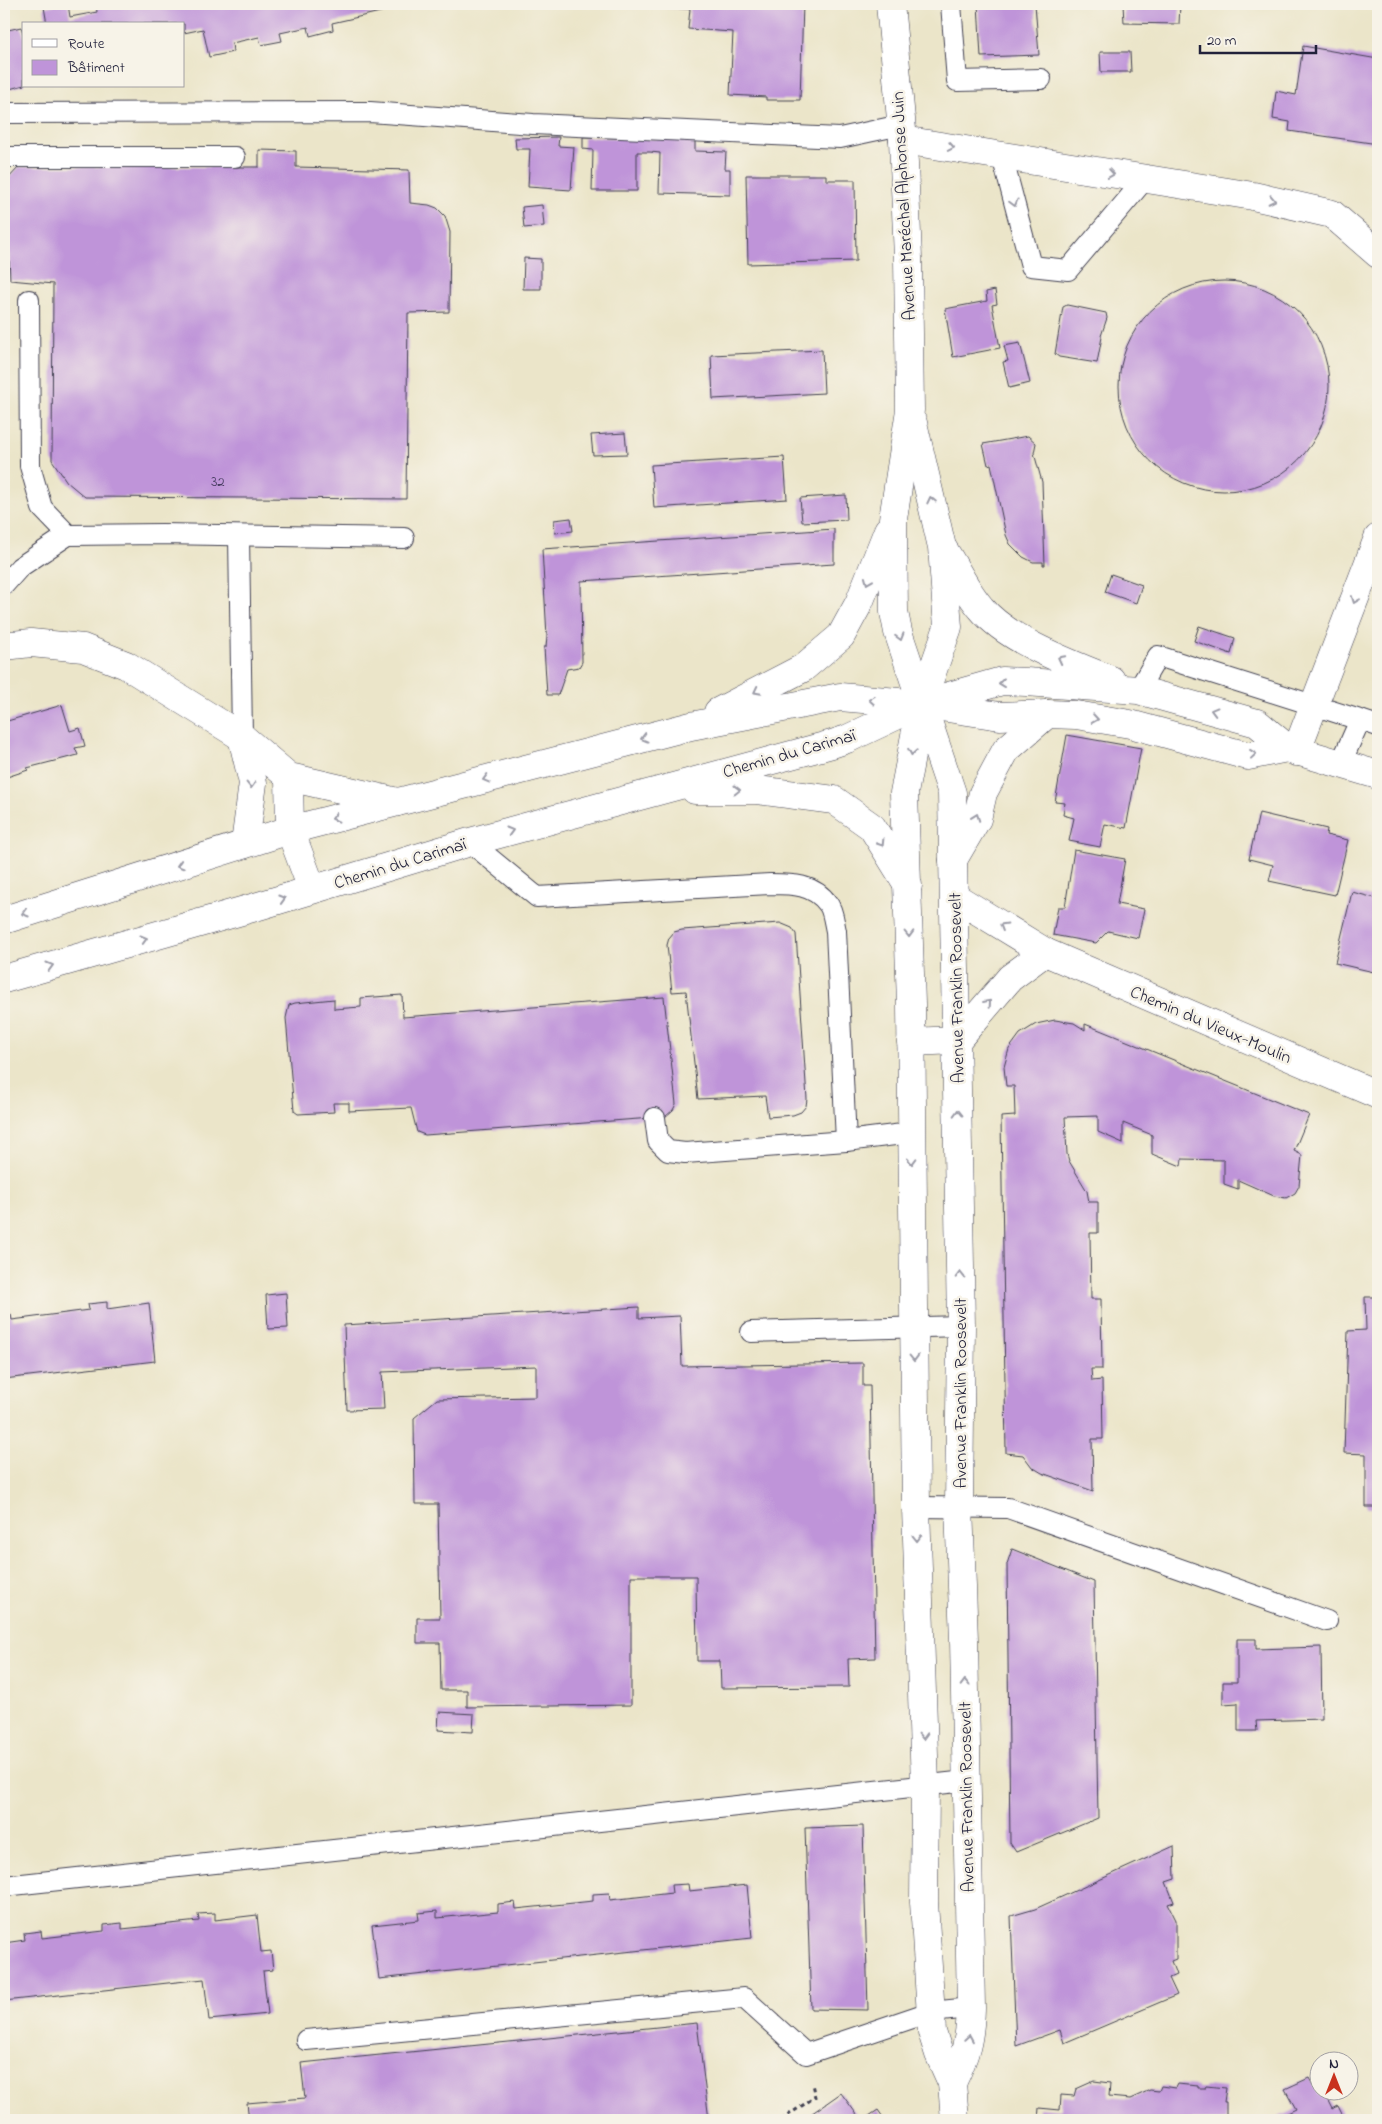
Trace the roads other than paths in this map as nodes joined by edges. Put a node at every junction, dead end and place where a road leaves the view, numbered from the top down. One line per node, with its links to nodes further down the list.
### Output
1 (890, 4): 5 (main road, Avenue Maréchal Alphonse Juin)
2 (951, 4): 3 (lane)
3 (1041, 79)
4 (4, 113): 5 (lane)
5 (902, 133): 6 (main road, one-way to 6); 12 (main road, Avenue Maréchal Alphonse Juin)
6 (1002, 156): 9 (main road, one-way to 9); 9 (lane, one-way to 9)
7 (4, 157): 8 (lane)
8 (235, 157)
9 (1145, 179): 10 (main road, one-way to 10)
10 (1378, 254)
11 (29, 300): 14 (lane)
12 (910, 410): 13 (main road, Avenue Franklin Roosevelt); 18 (main road, Avenue Franklin Roosevelt, one-way to 12)
13 (892, 519): 22 (main road, Avenue Franklin Roosevelt, one-way to 22); 26 (main road, one-way to 26)
14 (68, 535): 15 (lane); 19 (lane)
15 (239, 536): 16 (lane); 27 (lane)
16 (404, 538)
17 (1378, 538): 23 (main road, one-way to 23)
18 (942, 547): 21 (main road, one-way to 18); 22 (main road, Avenue Franklin Roosevelt)
19 (4, 584)
20 (4, 646): 27 (main road)
21 (1138, 690): 22 (main road, one-way to 22); 23 (lane); 28 (main road, one-way to 21)
22 (921, 704): 24 (main road); 26 (main road, Chemin du Carimaï, one-way to 26); 32 (main road, Chemin du Carimaï); 37 (main road, Avenue Franklin Roosevelt); 38 (main road, Avenue Franklin Roosevelt, one-way to 38)
23 (1315, 704): 25 (lane); 28 (main road)
24 (1046, 714): 28 (main road, one-way to 28); 37 (main road, one-way to 24)
25 (1369, 723): 29 (lane)
26 (691, 726): 33 (main road, Chemin du Carimaï, one-way to 33)
27 (242, 737): 31 (main road); 36 (main road, one-way to 36)
28 (1292, 750): 29 (main road)
29 (1341, 763): 30 (main road)
30 (1378, 775)
31 (289, 777): 33 (main road); 34 (main road)
32 (653, 791): 35 (main road, Chemin du Carimaï, one-way to 32); 38 (main road, one-way to 38)
33 (397, 802): 34 (main road, Chemin du Carimaï, one-way to 34)
34 (290, 830): 36 (main road, Chemin du Carimaï); 39 (main road)
35 (470, 842): 39 (main road, Chemin du Carimaï); 49 (lane)
36 (245, 844): 41 (main road, Chemin du Carimaï, one-way to 41)
37 (953, 860): 40 (main road, Avenue Franklin Roosevelt)
38 (908, 886): 45 (main road, Avenue Franklin Roosevelt, one-way to 45)
39 (312, 889): 43 (main road, Chemin du Carimaï, one-way to 39)
40 (955, 897): 42 (main road, Chemin du Vieux-Moulin, one-way to 40); 44 (main road, Avenue Franklin Roosevelt)
41 (4, 920)
42 (1045, 952): 44 (main road, one-way to 42); 46 (main road, Chemin du Vieux-Moulin)
43 (4, 979)
44 (957, 1040): 45 (main road); 51 (main road, Avenue Franklin Roosevelt, one-way to 44)
45 (911, 1042): 48 (main road, Avenue Franklin Roosevelt)
46 (1378, 1095)
47 (655, 1118): 49 (lane)
48 (911, 1133): 49 (lane); 50 (main road, Avenue Franklin Roosevelt, one-way to 50)
49 (846, 1141)
50 (914, 1326): 51 (lane); 52 (lane); 53 (main road, Avenue Franklin Roosevelt, one-way to 53)
51 (961, 1326): 54 (main road, Avenue Franklin Roosevelt)
52 (751, 1332)
53 (916, 1507): 54 (lane); 57 (main road, Avenue Franklin Roosevelt, one-way to 57)
54 (960, 1508): 55 (lane); 56 (main road, Avenue Franklin Roosevelt, one-way to 54)
55 (1327, 1622)
56 (966, 1781): 57 (lane); 59 (main road, Avenue Franklin Roosevelt)
57 (925, 1786): 58 (lane); 60 (main road, Avenue Franklin Roosevelt)
58 (4, 1886)
59 (971, 2008): 60 (lane); 62 (main road, Avenue Franklin Roosevelt, one-way to 59)
60 (930, 2012): 61 (lane); 62 (main road, Avenue Franklin Roosevelt)
61 (306, 2040)
62 (952, 2083): 63 (main road, Avenue Franklin Roosevelt)
63 (954, 2120)

